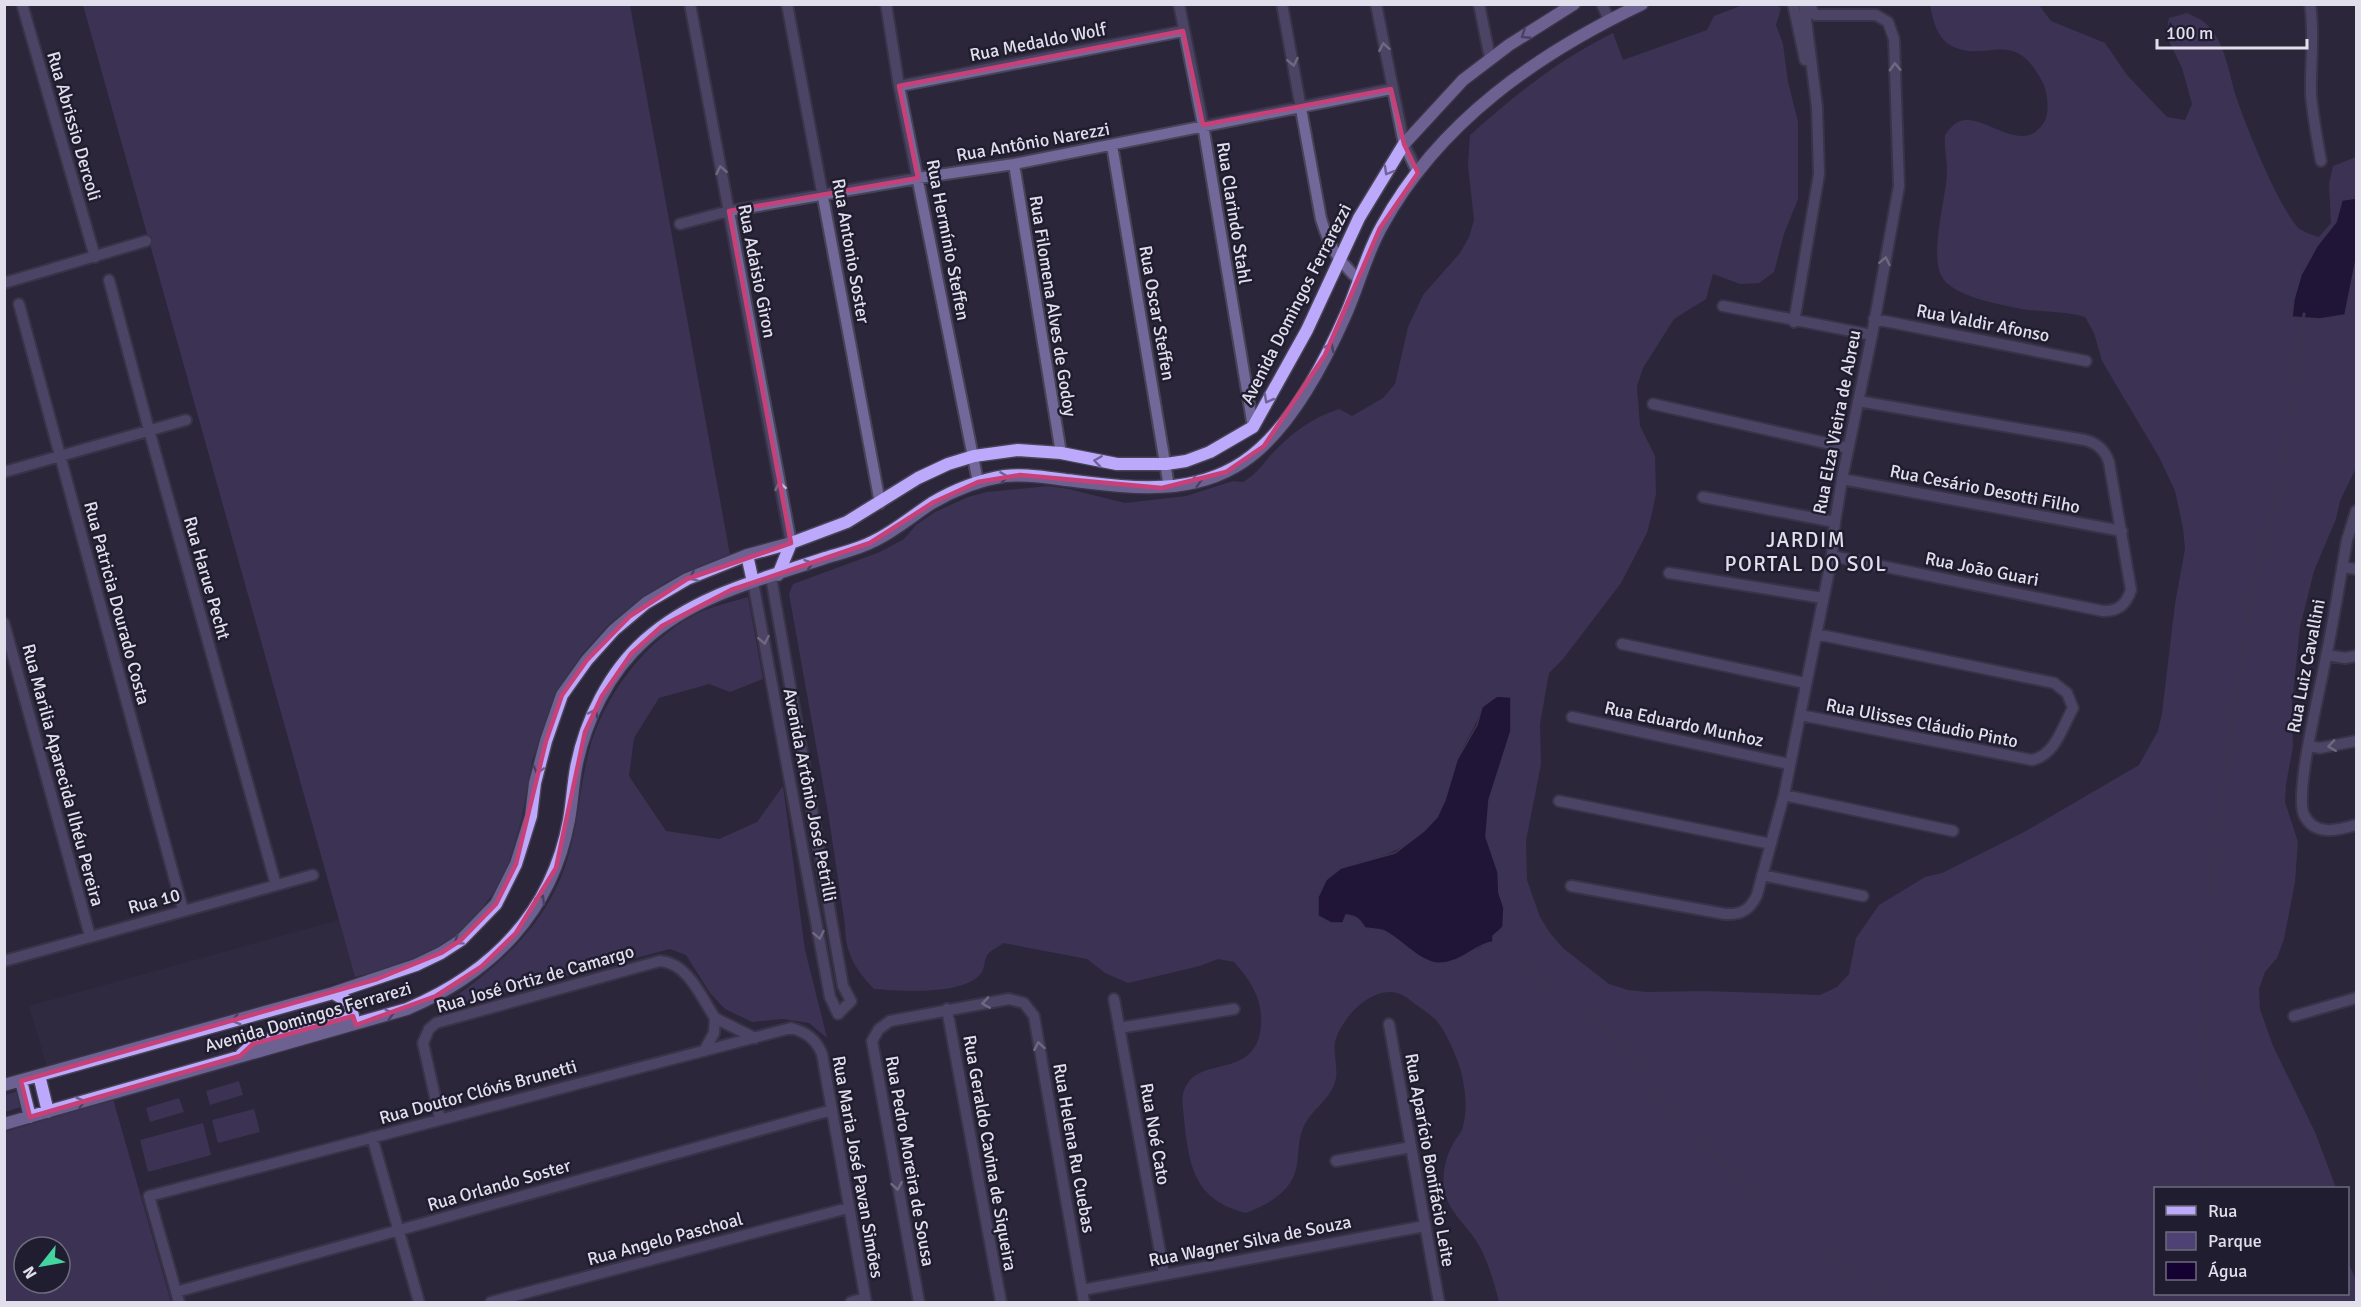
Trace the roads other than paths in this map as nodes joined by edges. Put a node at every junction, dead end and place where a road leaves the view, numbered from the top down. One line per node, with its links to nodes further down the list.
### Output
1 (22, 4): 34 (street, Rua Abrissio Dercoli)
2 (690, 4): 31 (street, Rua Adaisio Giron, one-way to 2)
3 (788, 4): 30 (street, Rua Antonio Soster)
4 (886, 4): 19 (street, Rua Hermínio Steffen)
5 (1179, 4): 17 (street, Rua Clarindo Stahl)
6 (1282, 4): 21 (street, one-way to 21)
7 (1376, 4): 20 (street, one-way to 7)
8 (1479, 4): 18 (street)
9 (1574, 4): 18 (main road, Avenida Domingos Ferrarezzi, one-way to 18)
10 (1602, 4): 16 (street)
11 (1642, 4): 16 (main road)
12 (1793, 4): 22 (street)
13 (1804, 4): 22 (street)
14 (1809, 4): 41 (street, Rua Elza Vieira de Abreu, one-way to 14)
15 (2310, 4): 26 (street)
16 (1609, 20): 28 (main road)
17 (1183, 31): 19 (street, Rua Medaldo Wolf); 23 (street, Rua Clarindo Stahl)
18 (1490, 58): 24 (main road, Avenida Domingos Ferrarezzi)
19 (899, 86): 29 (street, Rua Hermínio Steffen)
20 (1391, 88): 21 (street, Rua Antônio Narezzi); 24 (street)
21 (1302, 107): 23 (street, Rua Antônio Narezzi); 35 (street)
22 (1817, 107): 42 (street)
23 (1203, 125): 25 (street, Rua Antônio Narezzi); 48 (street, Rua Clarindo Stahl)
24 (1404, 144): 28 (street); 35 (main road, Avenida Domingos Ferrarezzi, one-way to 35)
25 (1112, 145): 27 (street, Rua Antônio Narezzi); 54 (street, Rua Oscar Steffen)
26 (2321, 161)
27 (1014, 164): 29 (street, Rua Antônio Narezzi); 51 (street, Rua Filomena Alves de Godoy)
28 (1419, 172): 37 (main road)
29 (918, 178): 30 (street, Rua Antônio Narezzi); 53 (street, Rua Hermínio Steffen)
30 (824, 196): 31 (street, Rua Antônio Narezzi); 60 (street, Rua Antonio Soster)
31 (729, 211): 32 (street, Rua Antônio Narezzi); 64 (street, Rua Adaisio Giron, one-way to 31)
32 (680, 224)
33 (146, 241): 34 (street)
34 (94, 257): 38 (street)
35 (1339, 261): 37 (street); 48 (main road, Avenida Domingos Ferrarezzi, one-way to 48)
36 (109, 280): 49 (street, Rua Harue Pecht)
37 (1359, 280): 58 (main road, one-way to 37)
38 (4, 283)
39 (19, 304): 52 (street, Rua Patricia Dourado Costa)
40 (1723, 306): 42 (street)
41 (1874, 318): 43 (street, Rua Elza Vieira de Abreu); 44 (street, Rua Valdir Afonso)
42 (1794, 321): 43 (street)
43 (1872, 335): 45 (street, Rua Elza Vieira de Abreu)
44 (2086, 361)
45 (1858, 401): 50 (street, Rua Elza Vieira de Abreu); 63 (street)
46 (1653, 404): 50 (street)
47 (186, 420): 49 (street)
48 (1253, 427): 54 (main road, Avenida Domingos Ferrarezzi)
49 (149, 430): 52 (street); 91 (street, Rua Harue Pecht)
50 (1848, 447): 56 (street, Rua Elza Vieira de Abreu)
51 (1060, 453): 53 (main road, Avenida Domingos Ferrarezzi); 54 (main road, Avenida Domingos Ferrarezzi, one-way to 51)
52 (60, 456): 55 (street); 94 (street, Rua Patricia Dourado Costa)
53 (974, 456): 57 (street, Rua Hermínio Steffen); 60 (main road, Avenida Domingos Ferrarezzi)
54 (1166, 464): 58 (street, Rua Oscar Steffen)
55 (4, 472)
56 (1842, 479): 62 (street, Rua Elza Vieira de Abreu); 63 (street, Rua Cesário Desotti Filho)
57 (978, 482): 58 (main road, one-way to 58); 70 (main road, one-way to 57)
58 (1169, 487)
59 (1703, 497): 62 (street)
60 (880, 503): 64 (main road, Avenida Domingos Ferrarezzi)
61 (2356, 511): 67 (street, Rua Luiz Cavallini)
62 (1835, 522): 66 (street, Rua Elza Vieira de Abreu)
63 (2122, 531): 66 (street, Rua João Guari)
64 (791, 543): 65 (main road, Avenida Domingos Ferrarezzi); 70 (main road)
65 (747, 555): 71 (main road); 97 (main road, Avenida Domingos Ferrarezi, one-way to 97)
66 (1832, 556): 72 (street, Rua Elza Vieira de Abreu)
67 (2342, 567): 68 (street); 76 (street, Rua Luiz Cavallini)
68 (2356, 569)
69 (1669, 573): 72 (street)
70 (775, 576): 71 (main road); 71 (street, Avenida Artônio José Petrilli, one-way to 70)
71 (753, 582): 104 (main road, Avenida Domingos Ferrarezi, one-way to 71)
72 (1823, 598): 74 (street, Rua Elza Vieira de Abreu)
73 (4, 623): 95 (street, Rua Marilia Aparecida Ilhéu Pereira)
74 (1815, 634): 78 (street, Rua Elza Vieira de Abreu); 79 (street, Rua Ulisses Cláudio Pinto)
75 (1622, 644): 78 (street)
76 (2326, 656): 77 (street); 82 (street, Rua Luiz Cavallini)
77 (2356, 656)
78 (1805, 683): 79 (street, Rua Elza Vieira de Abreu)
79 (1800, 715): 83 (street, Rua Elza Vieira de Abreu)
80 (1572, 717): 83 (street, Rua Eduardo Munhoz)
81 (2356, 741): 82 (street, one-way to 82)
82 (2308, 746): 86 (street, Rua Luiz Cavallini)
83 (1789, 764): 84 (street, Rua Elza Vieira de Abreu)
84 (1784, 795): 87 (street); 88 (street, Rua Elza Vieira de Abreu)
85 (1560, 801): 88 (street)
86 (2356, 825)
87 (1953, 831)
88 (1770, 844): 89 (street, Rua Elza Vieira de Abreu)
89 (1762, 874): 92 (street, Rua Elza Vieira de Abreu); 93 (street)
90 (313, 875): 91 (street, Rua 10)
91 (276, 885): 94 (street, Rua 10)
92 (1571, 886)
93 (1863, 896)
94 (183, 910): 95 (street, Rua 10)
95 (90, 936): 96 (street, Rua 10)
96 (5, 960)
97 (333, 993): 104 (main road); 110 (main road, Avenida Domingos Ferrarezi, one-way to 110)
98 (2356, 998): 102 (street)
99 (1114, 999): 106 (street, Rua Noé Cato)
100 (947, 1009): 125 (street, Rua Helena Ru Cuebas, one-way to 100); 131 (street, Rua Pedro Moreira de Sousa, one-way to 131); 132 (street, Rua Geraldo Cavina de Siqueira)
101 (1234, 1009): 106 (street)
102 (2294, 1016)
103 (715, 1018): 107 (street, Rua José Ortiz de Camargo); 109 (street); 116 (street, Rua José Ortiz de Camargo)
104 (354, 1020): 114 (main road, Avenida Domingos Ferrarezi, one-way to 104)
105 (1389, 1024): 119 (street, Rua Aparício Bonifácio Leite)
106 (1119, 1028): 124 (street, Rua Noé Cato)
107 (755, 1038): 108 (street, Rua Doutor Clóvis Brunetti); 109 (street, Rua Doutor Clóvis Brunetti)
108 (813, 1039): 113 (street, Rua Maria José Pavan Simões)
109 (704, 1051): 116 (street, Rua Doutor Clóvis Brunetti)
110 (39, 1075): 111 (main road, Avenida Domingos Ferrarezi); 114 (main road)
111 (21, 1081): 112 (main road, Avenida Domingos Ferrarezi); 115 (main road)
112 (4, 1085)
113 (832, 1110): 121 (street, Rua Maria José Pavan Simões); 123 (street, Rua Orlando Soster)
114 (48, 1112): 115 (main road, Avenida Domingos Ferrarezi)
115 (30, 1117): 117 (main road, Avenida Domingos Ferrarezi)
116 (440, 1119): 118 (street, Rua Doutor Clóvis Brunetti)
117 (4, 1124)
118 (372, 1137): 123 (street); 126 (street, Rua Doutor Clóvis Brunetti)
119 (1412, 1147): 120 (street); 122 (street, Rua Aparício Bonifácio Leite)
120 (1336, 1161)
121 (848, 1208): 127 (street, Rua Maria José Pavan Simões); 129 (street, Rua Angelo Paschoal)
122 (1425, 1226): 124 (street, Rua Wagner Silva de Souza); 134 (street, Rua Aparício Bonifácio Leite)
123 (398, 1230): 126 (street, Rua Orlando Soster); 128 (street)
124 (1164, 1274): 125 (street, Rua Wagner Silva de Souza)
125 (1082, 1290): 133 (street, Rua Helena Ru Cuebas)
126 (178, 1297)
127 (865, 1300): 130 (street)
128 (419, 1302)
129 (491, 1302)
130 (851, 1302)
131 (920, 1302)
132 (1000, 1302)
133 (1084, 1302)
134 (1439, 1302)

